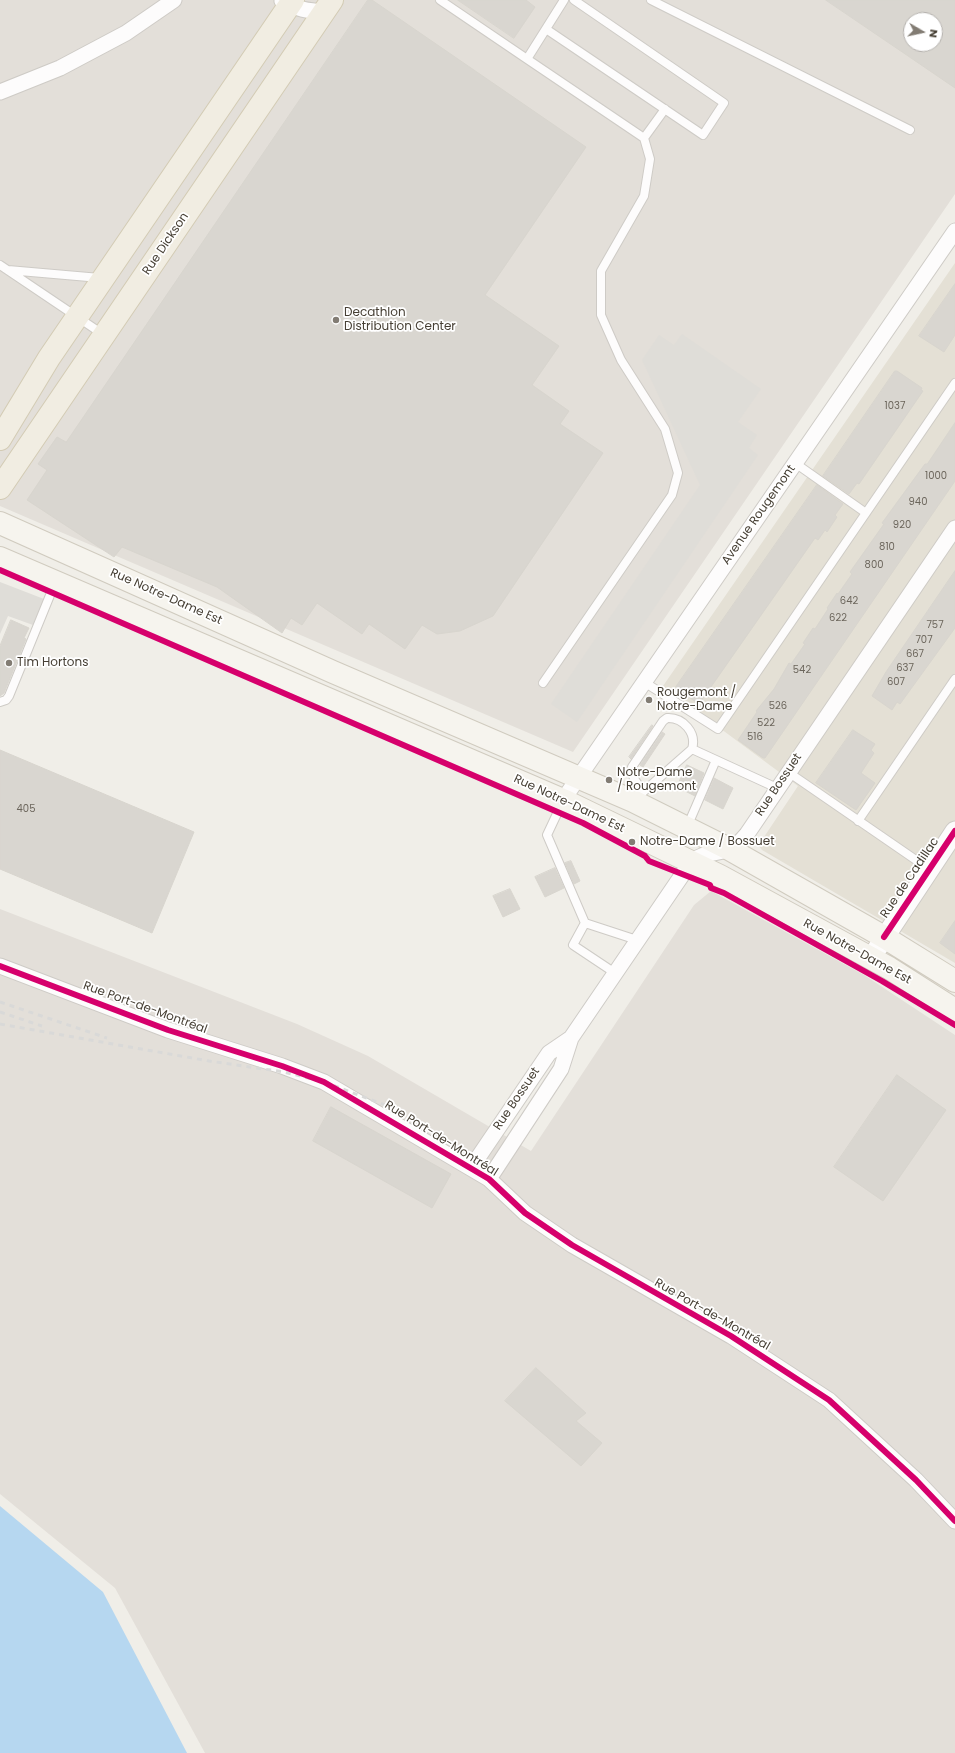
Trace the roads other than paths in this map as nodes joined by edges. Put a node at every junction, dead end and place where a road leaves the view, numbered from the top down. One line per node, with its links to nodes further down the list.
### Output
1 (174, 0): 10 (street)
2 (440, 0): 9 (lane)
3 (563, 0): 8 (lane)
4 (574, 0): 12 (lane)
5 (651, 0): 14 (lane)
6 (288, 2): 7 (street); 11 (main road)
7 (328, 6): 13 (main road, Rue Dickson)
8 (546, 29): 9 (lane); 12 (lane)
9 (527, 59): 15 (lane)
10 (0, 92)
11 (222, 103): 13 (main road); 16 (main road)
12 (665, 109): 15 (lane)
13 (250, 121): 17 (main road, Rue Dickson)
14 (910, 130)
15 (644, 138): 38 (lane)
16 (168, 182): 17 (main road); 21 (main road)
17 (196, 200): 23 (main road, Rue Dickson)
18 (955, 231): 28 (street, Avenue Rougemont)
19 (0, 265): 20 (lane)
20 (7, 270): 21 (lane); 22 (lane)
21 (103, 278): 22 (main road)
22 (77, 317): 23 (lane); 24 (main road)
23 (104, 335): 29 (main road, Rue Dickson)
24 (49, 358): 26 (main road); 27 (main road)
25 (955, 383): 30 (lane)
26 (0, 420)
27 (0, 439)
28 (795, 463): 30 (lane); 37 (street, Avenue Rougemont)
29 (0, 488)
30 (866, 513): 37 (lane)
31 (0, 523): 35 (main road, Rue Notre-Dame Est)
32 (955, 528): 43 (street, Rue Bossuet)
33 (1, 561): 34 (main road, Rue Notre-Dame Est)
34 (56, 581): 39 (main road, Rue Notre-Dame Est); 40 (lane)
35 (333, 672): 39 (main road); 44 (main road, Rue Notre-Dame Est)
36 (955, 679): 48 (lane)
37 (644, 682): 44 (street, Avenue Rougemont)
38 (543, 683)
39 (323, 695): 47 (main road, Rue Notre-Dame Est)
40 (0, 702)
41 (692, 748): 42 (lane); 46 (lane); 46 (lane)
42 (716, 760): 45 (lane); 49 (lane)
43 (788, 772): 45 (street, Rue Bossuet); 48 (lane)
44 (579, 777): 46 (main road, Rue Notre-Dame Est); 47 (street, Avenue Rougemont)
45 (777, 788): 51 (street, Rue Bossuet)
46 (638, 796): 49 (main road, Rue Notre-Dame Est)
47 (563, 800): 52 (main road, Rue Notre-Dame Est); 54 (lane)
48 (858, 821): 53 (lane)
49 (687, 827): 51 (main road, Rue Notre-Dame Est)
50 (955, 831): 53 (street, Rue de Cadillac)
51 (729, 849): 52 (street, Rue Bossuet); 55 (main road, Rue Notre-Dame Est)
52 (690, 862): 56 (street, Rue Bossuet); 57 (main road, Rue Notre-Dame Est)
53 (929, 869): 55 (street, Rue de Cadillac)
54 (585, 923): 56 (lane); 59 (lane)
55 (884, 937): 57 (street, Rue de Cadillac); 60 (main road, Rue Notre-Dame Est)
56 (637, 940): 59 (street, Rue Bossuet)
57 (871, 958): 61 (main road, Rue Notre-Dame Est)
58 (0, 966): 63 (street, Rue Port-de-Montréal)
59 (614, 974): 62 (street, Rue Bossuet)
60 (955, 981)
61 (955, 1010)
62 (571, 1038): 63 (street, Rue Bossuet); 64 (street, Rue Bossuet)
63 (471, 1168): 64 (street, Rue Port-de-Montréal)
64 (488, 1179): 65 (street, Rue Port-de-Montréal)
65 (955, 1521)

